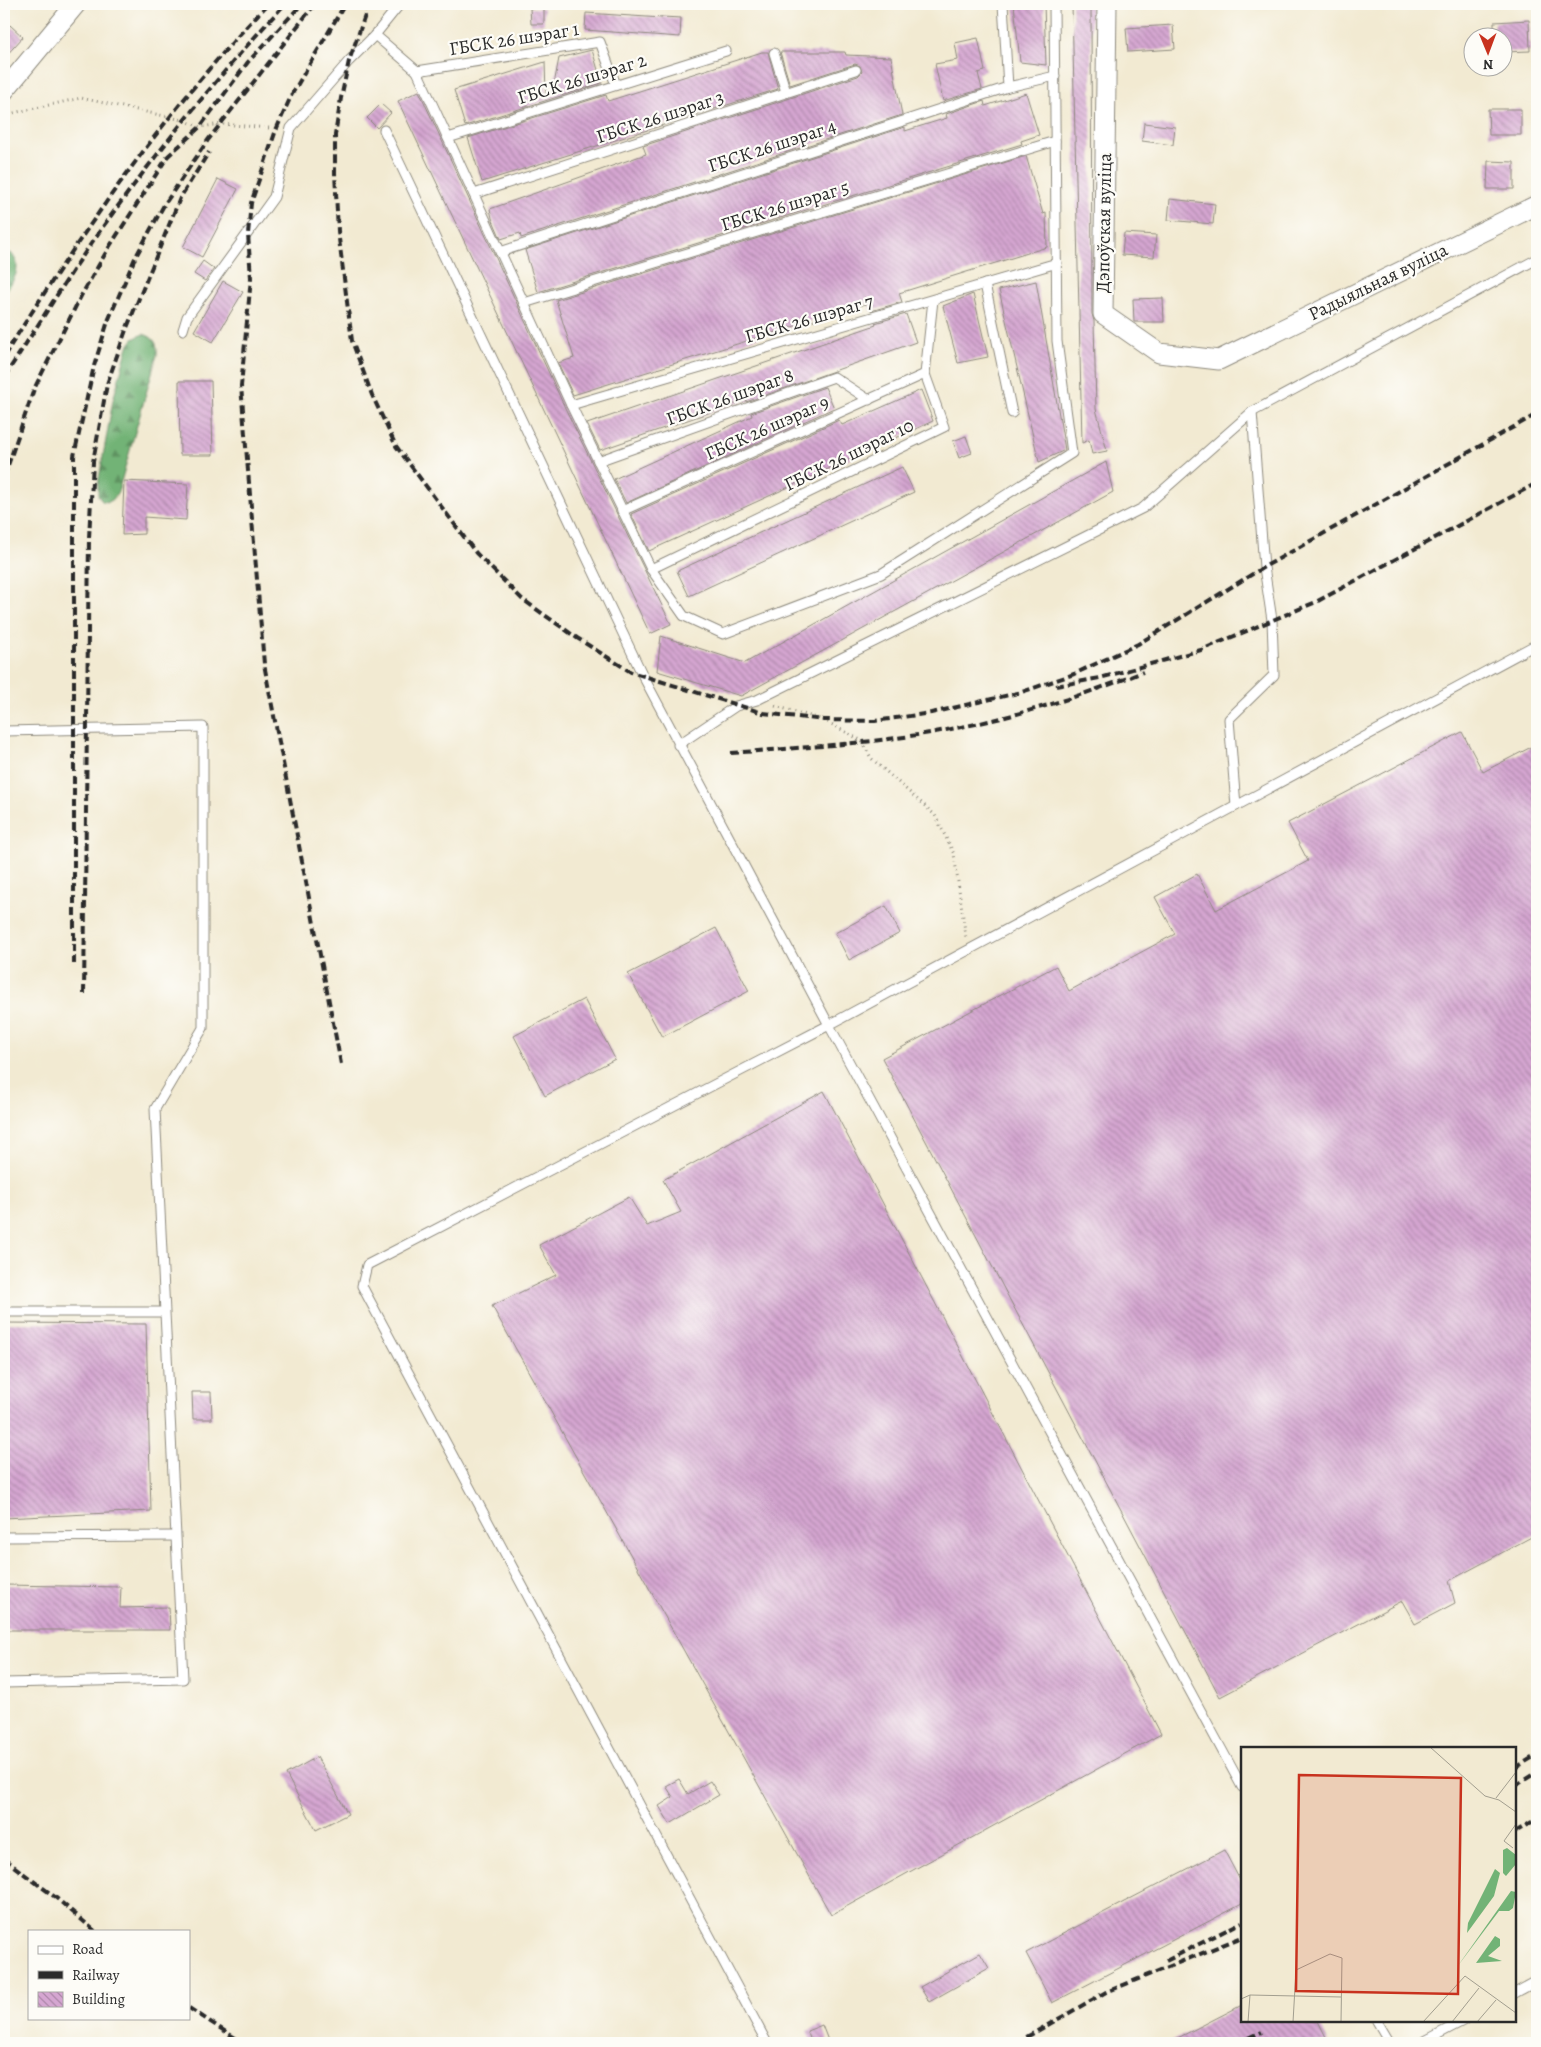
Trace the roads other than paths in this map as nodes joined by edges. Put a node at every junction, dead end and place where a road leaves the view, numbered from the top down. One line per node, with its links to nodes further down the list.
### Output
1 (76, 4): 14 (street)
2 (400, 4): 6 (lane)
3 (1003, 4): 13 (lane)
4 (1054, 4): 11 (lane)
5 (1107, 4): 28 (street, Дэпоўская вуліца)
6 (375, 35): 10 (lane); 27 (lane)
7 (726, 51): 12 (lane, ГБСК 26 шэраг 2)
8 (774, 53): 15 (lane)
9 (856, 70): 15 (lane, ГБСК 26 шэраг 3)
10 (418, 72): 12 (lane, ГБСК 26 шэраг 1); 17 (lane)
11 (1055, 76): 13 (lane, ГБСК 26 шэраг 4); 18 (lane)
12 (616, 86): 17 (lane, ГБСК 26 шэраг 2)
13 (1008, 86): 21 (lane, ГБСК 26 шэраг 4)
14 (4, 91)
15 (786, 92): 19 (lane, ГБСК 26 шэраг 3)
16 (384, 130): 39 (lane)
17 (448, 138): 19 (lane)
18 (1055, 141): 23 (lane); 26 (lane, ГБСК 26 шэраг 5)
19 (474, 194): 21 (lane)
20 (1537, 205): 28 (street, Радыяльная вуліца)
21 (500, 252): 26 (lane)
22 (1537, 259): 32 (lane)
23 (1057, 263): 24 (lane, ГБСК 26 шэраг 7); 36 (lane)
24 (985, 284): 25 (lane, ГБСК 26 шэраг 7); 33 (lane)
25 (933, 300): 29 (lane, ГБСК 26 шэраг 10); 31 (lane, ГБСК 26 шэраг 7)
26 (524, 303): 31 (lane)
27 (183, 330)
28 (1219, 360)
29 (925, 374): 30 (lane, ГБСК 26 шэраг 9); 36 (lane, ГБСК 26 шэраг 10)
30 (869, 400): 34 (lane, ГБСК 26 шэраг 8); 35 (lane, ГБСК 26 шэраг 9)
31 (570, 405): 34 (lane)
32 (1252, 412): 39 (lane); 40 (lane)
33 (1012, 414)
34 (598, 461): 35 (lane)
35 (622, 511): 36 (lane)
36 (650, 569)
37 (1537, 644): 40 (lane)
38 (4, 731): 43 (lane)
39 (678, 745): 41 (lane)
40 (1236, 806): 41 (lane)
41 (829, 1025): 47 (lane); 52 (lane)
42 (4, 1312): 43 (lane)
43 (164, 1312): 44 (lane)
44 (175, 1536): 45 (lane); 46 (lane)
45 (4, 1537)
46 (4, 1683)
47 (1241, 1785)
48 (1537, 1981): 49 (lane)
49 (1516, 1992)
50 (1378, 2022): 53 (lane)
51 (1461, 2022): 54 (lane)
52 (767, 2043)
53 (1390, 2043)
54 (1421, 2043)

